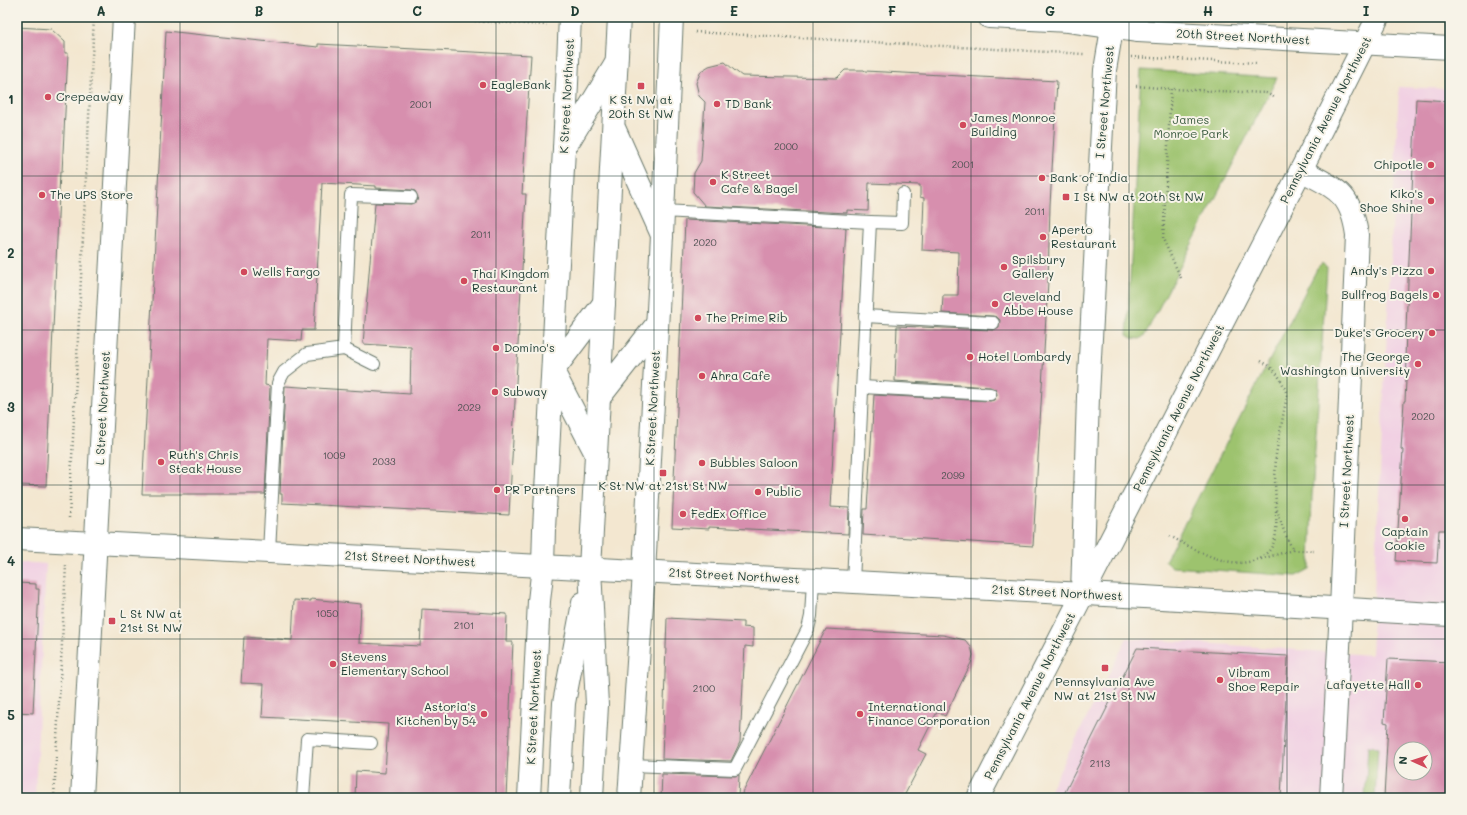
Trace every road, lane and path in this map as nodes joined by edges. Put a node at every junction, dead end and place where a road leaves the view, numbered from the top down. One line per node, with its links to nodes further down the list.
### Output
1 (94, 17): 42 (path)
2 (124, 17): 46 (main road, L Street Northwest)
3 (403, 17): 10 (path)
4 (570, 17): 22 (main road, K Street Northwest)
5 (619, 17): 16 (main road)
6 (672, 17): 26 (main road, K Street Northwest)
7 (989, 17): 9 (main road, 20th Street Northwest)
8 (1378, 17): 12 (main road, Pennsylvania Avenue Northwest)
9 (1113, 22): 12 (main road, 20th Street Northwest); 57 (main road, I Street Northwest)
10 (526, 24)
11 (708, 32): 14 (path)
12 (1365, 44): 13 (main road, 20th Street Northwest); 23 (main road, Pennsylvania Avenue Northwest)
13 (1450, 48)
14 (1048, 51)
15 (1149, 58): 17 (path)
16 (616, 62): 21 (main road); 22 (main road)
17 (1260, 63)
18 (1136, 86): 19 (path)
19 (1171, 89): 20 (path); 29 (path)
20 (1274, 97)
21 (613, 126): 28 (main road); 30 (main road)
22 (564, 149): 37 (main road, K Street Northwest)
23 (1301, 170): 57 (main road, Pennsylvania Avenue Northwest); 58 (main road, I Street Northwest)
24 (904, 194): 27 (lane)
25 (411, 197): 34 (lane)
26 (663, 211): 27 (lane); 28 (main road, K Street Northwest)
27 (870, 222): 31 (lane)
28 (662, 235): 33 (main road, K Street Northwest)
29 (1181, 278)
30 (604, 303): 37 (main road); 40 (main road)
31 (865, 316): 32 (lane); 38 (lane)
32 (993, 323)
33 (657, 324): 40 (main road); 53 (main road, K Street Northwest)
34 (344, 349): 36 (lane); 49 (lane)
35 (1261, 360): 43 (path)
36 (374, 364)
37 (553, 371): 41 (main road); 51 (main road, K Street Northwest)
38 (862, 387): 39 (lane); 55 (lane)
39 (990, 394)
40 (598, 398): 41 (main road)
41 (595, 452): 52 (main road)
42 (70, 499)
43 (1276, 507): 47 (path); 50 (path)
44 (1170, 536): 50 (path)
45 (17, 539): 46 (main road, 21st Street Northwest)
46 (96, 543): 49 (main road, 21st Street Northwest); 63 (main road, L Street Northwest)
47 (1293, 550): 48 (path); 50 (path)
48 (1314, 551)
49 (269, 552): 51 (main road, 21st Street Northwest)
50 (1258, 559)
51 (543, 566): 52 (main road, 21st Street Northwest); 65 (main road, K Street Northwest)
52 (590, 569): 53 (main road, 21st Street Northwest); 66 (main road); 67 (main road)
53 (644, 572): 54 (main road, 21st Street Northwest); 61 (main road, K Street Northwest)
54 (813, 580): 55 (main road, 21st Street Northwest); 61 (lane)
55 (853, 582): 57 (main road, 21st Street Northwest)
56 (65, 589): 62 (path)
57 (1082, 594): 58 (main road, 21st Street Northwest); 69 (main road, Pennsylvania Avenue Northwest)
58 (1341, 609): 59 (main road, 21st Street Northwest); 70 (main road, I Street Northwest)
59 (1450, 615)
60 (371, 743): 64 (lane)
61 (631, 765): 68 (main road, K Street Northwest)
62 (54, 798)
63 (82, 798)
64 (303, 798)
65 (529, 798)
66 (559, 798)
67 (592, 798)
68 (629, 798)
69 (978, 798)
70 (1331, 798)

